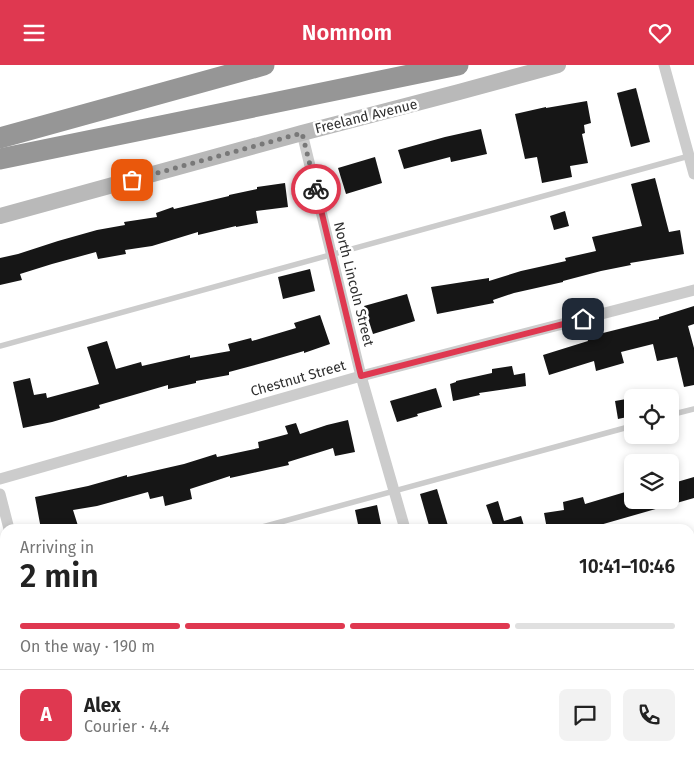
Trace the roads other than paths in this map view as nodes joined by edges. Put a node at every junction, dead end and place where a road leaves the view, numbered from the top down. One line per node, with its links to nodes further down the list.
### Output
1 (264, 65): 6 (highway)
2 (458, 65): 9 (highway)
3 (558, 65): 5 (main road, Freeland Avenue)
4 (664, 65): 7 (street)
5 (302, 133): 11 (main road, Freeland Avenue); 12 (street, North Lincoln Street)
6 (0, 137)
7 (689, 140): 8 (street)
8 (689, 157): 10 (street); 12 (lane)
9 (0, 159)
10 (694, 174)
11 (0, 216)
12 (332, 255): 14 (lane); 15 (street, North Lincoln Street)
13 (694, 290): 15 (street, Chestnut Street)
14 (0, 346)
15 (361, 376): 19 (street, Chestnut Street); 20 (street, North Lincoln Street)
16 (694, 409): 17 (lane)
17 (679, 413)
18 (624, 427): 20 (lane)
19 (0, 479)
20 (394, 491): 23 (lane); 24 (street, North Lincoln Street)
21 (0, 494): 22 (street)
22 (8, 524)
23 (273, 524)
24 (404, 524)

